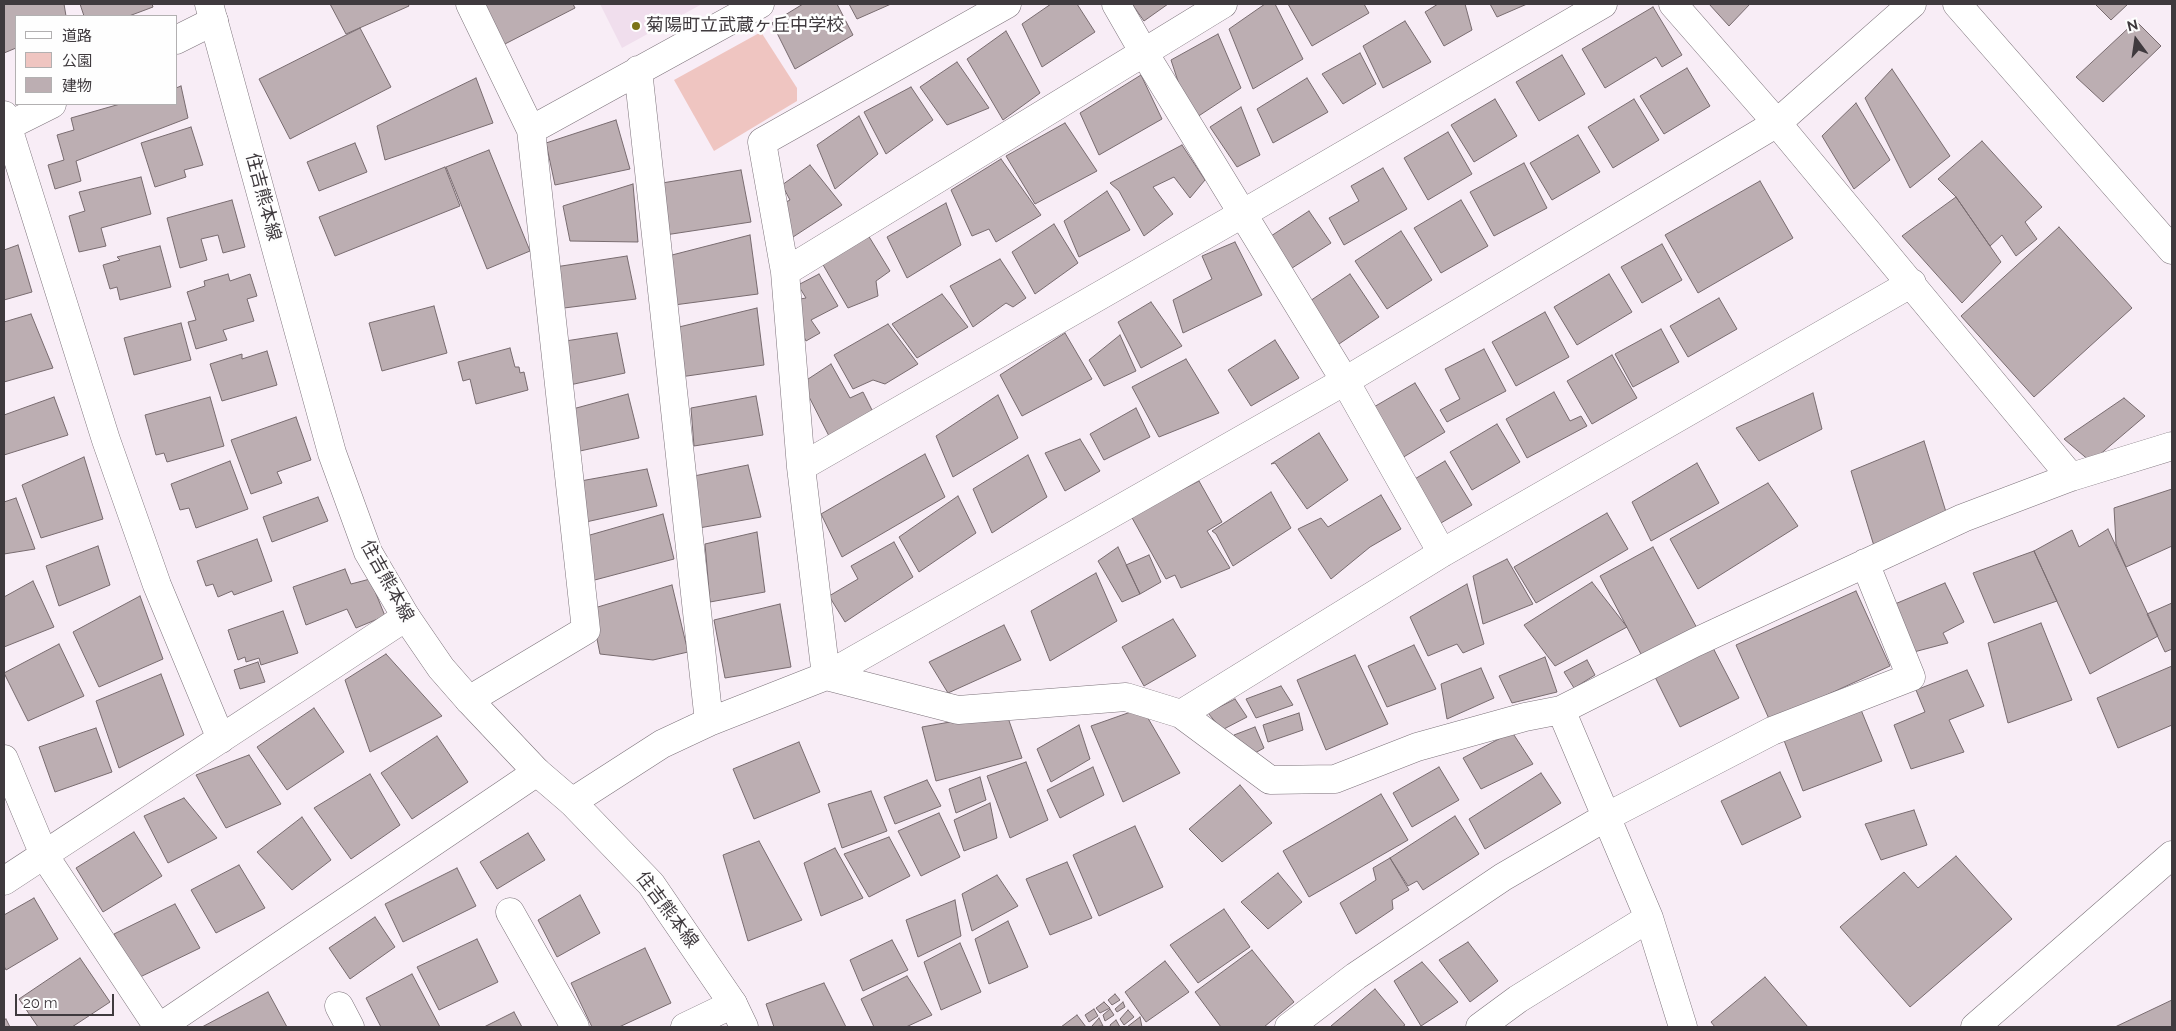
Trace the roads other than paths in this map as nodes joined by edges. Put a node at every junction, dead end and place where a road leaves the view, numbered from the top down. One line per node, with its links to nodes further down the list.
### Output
1 (470, 4): 17 (street)
2 (760, 4): 13 (street)
3 (1007, 4): 20 (street)
4 (1116, 4): 12 (street)
5 (1223, 4): 12 (street)
6 (1603, 4): 18 (street)
7 (1673, 4): 16 (street)
8 (1912, 4): 16 (street)
9 (1957, 4): 19 (street)
10 (212, 12): 11 (street); 28 (street, 住吉熊本線)
11 (178, 38)
12 (1143, 51): 18 (street); 20 (street)
13 (638, 70): 17 (street); 33 (street)
14 (50, 105): 15 (street)
15 (5, 123): 34 (street)
16 (1777, 123): 21 (street); 22 (street)
17 (531, 130): 30 (street)
18 (1242, 214): 22 (street); 24 (street)
19 (2172, 250)
20 (785, 272): 24 (street)
21 (1912, 283): 25 (street); 26 (street)
22 (1345, 381): 26 (street); 29 (street)
23 (2172, 446): 25 (street)
24 (801, 467): 29 (street)
25 (2071, 477): 27 (street)
26 (1442, 553): 32 (street)
27 (1865, 563): 31 (street); 38 (street)
28 (406, 617): 30 (street, 住吉熊本線); 34 (street)
29 (826, 676): 32 (street); 33 (street)
30 (469, 700): 36 (street, 住吉熊本線)
31 (1561, 710): 32 (street); 38 (street)
32 (1181, 714)
33 (709, 722): 37 (street)
34 (221, 739): 40 (street)
35 (4, 759): 40 (street)
36 (538, 772): 37 (street, 住吉熊本線); 45 (street)
37 (572, 802): 44 (street, 住吉熊本線)
38 (1606, 817): 43 (street); 48 (street)
39 (2172, 855): 51 (street)
40 (44, 856): 41 (street); 45 (street)
41 (4, 881)
42 (510, 912): 46 (street)
43 (1649, 918): 49 (street); 50 (street)
44 (738, 1015): 47 (street)
45 (159, 1027)
46 (574, 1027)
47 (685, 1027)
48 (1289, 1027)
49 (1480, 1027)
50 (1683, 1027)
51 (1975, 1027)

